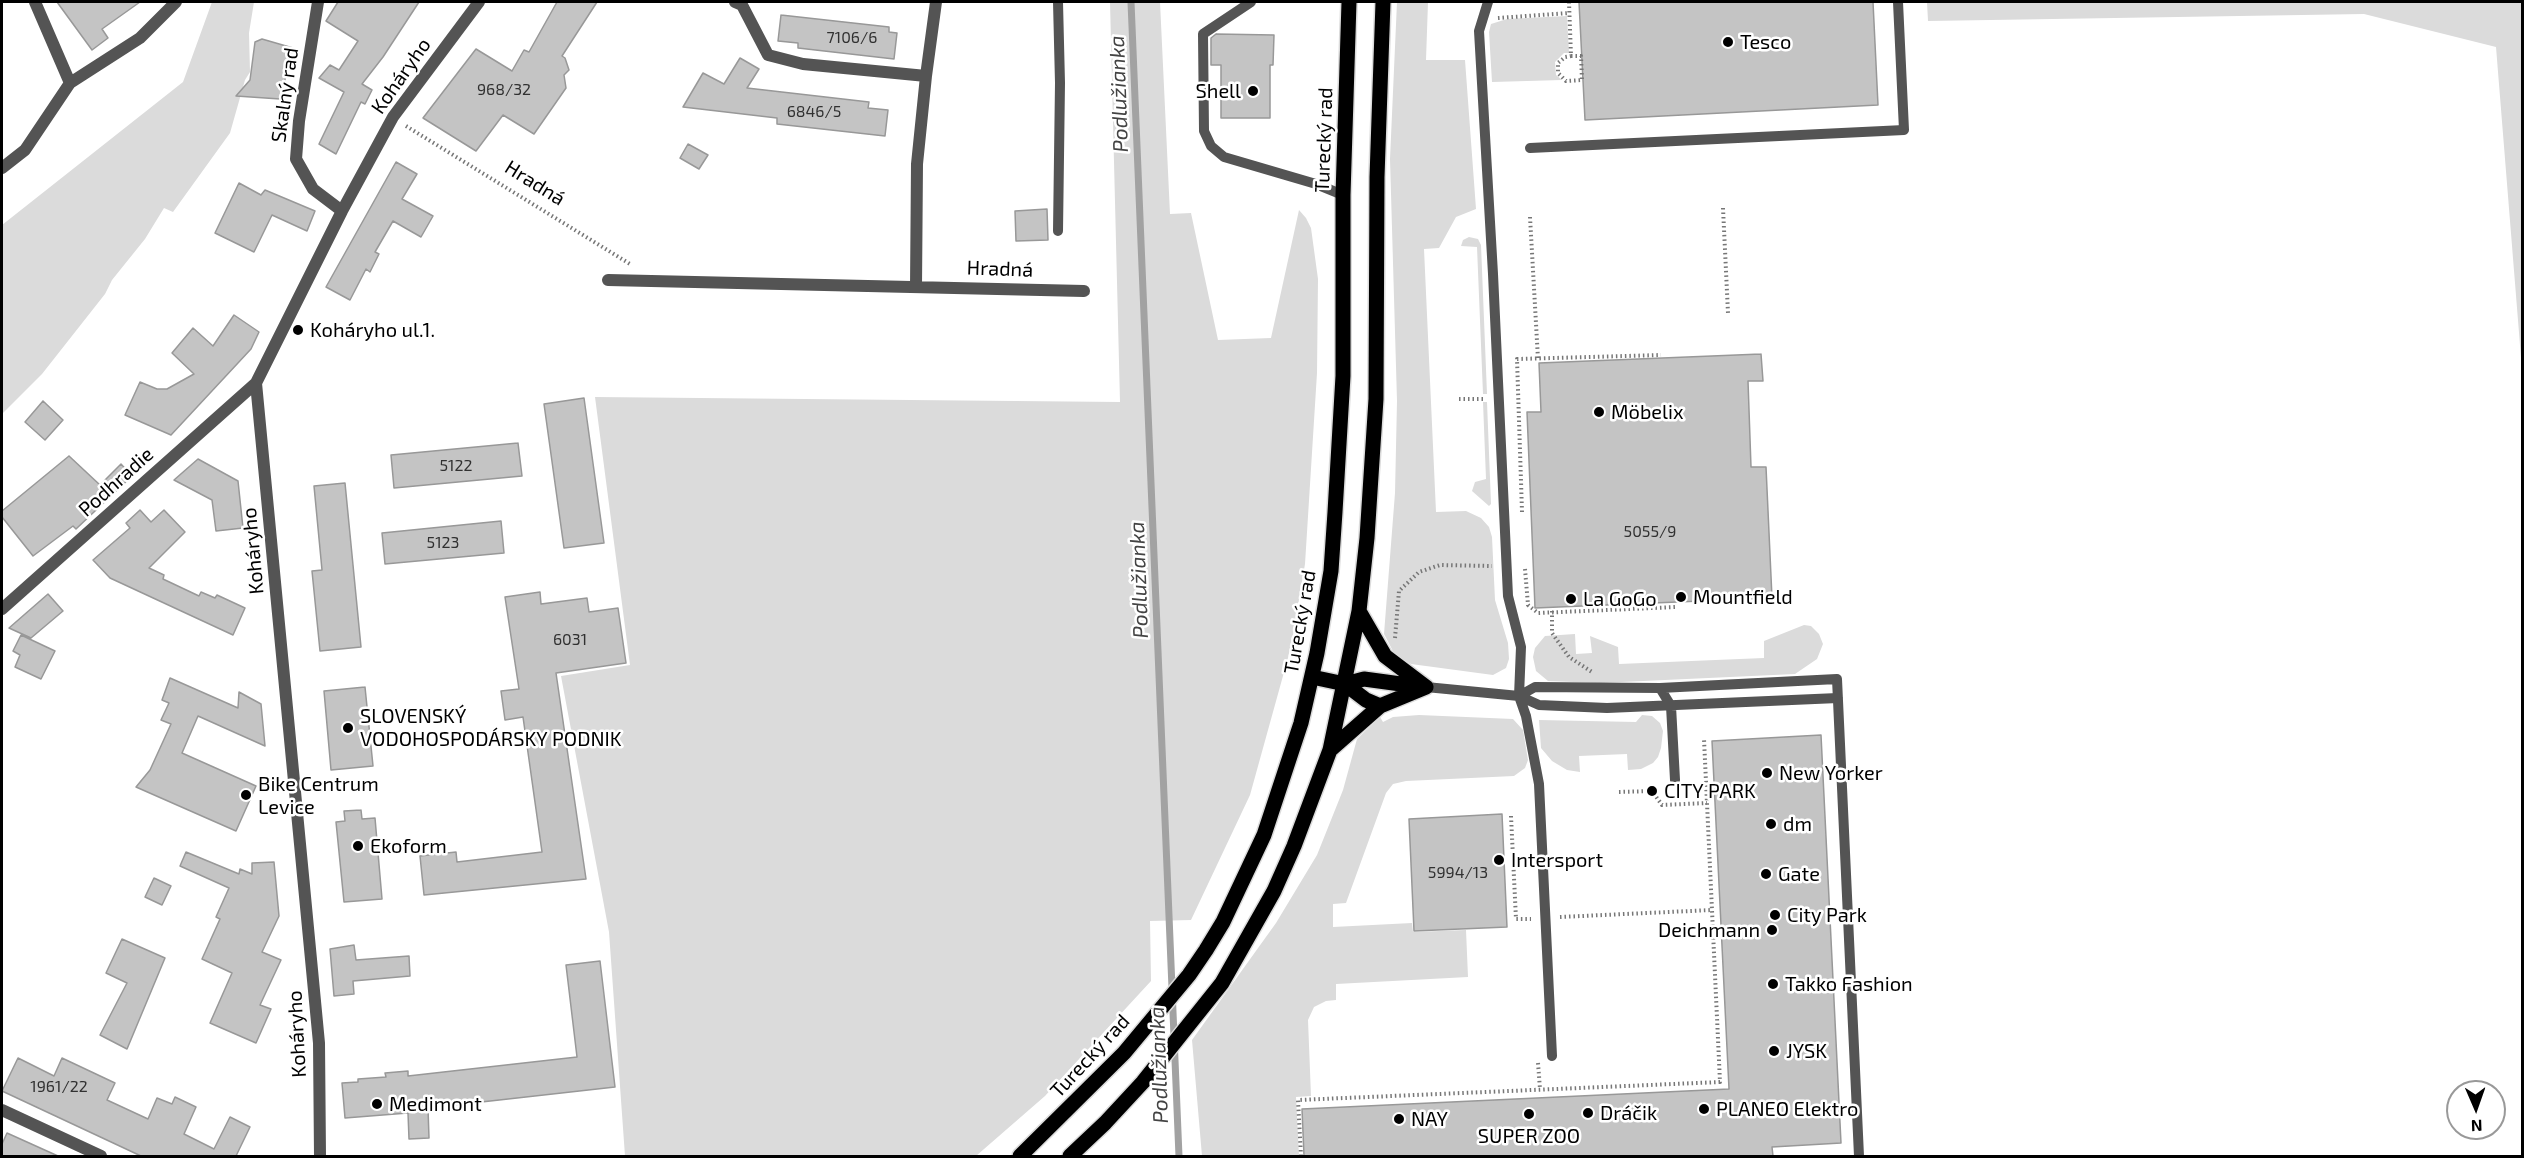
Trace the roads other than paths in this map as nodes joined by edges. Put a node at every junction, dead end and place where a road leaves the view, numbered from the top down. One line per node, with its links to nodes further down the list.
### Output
1 (34, 2): 14 (street)
2 (176, 2): 14 (street)
3 (318, 2): 18 (street, Skalný rad)
4 (479, 2): 18 (street, Koháryho)
5 (735, 2): 13 (street)
6 (936, 2): 13 (street)
7 (1058, 2): 19 (lane)
8 (1248, 2): 17 (lane)
9 (1349, 2): 17 (main road, Turecký rad)
10 (1383, 2): 25 (main road)
11 (1488, 2): 30 (lane)
12 (1898, 2): 15 (lane)
13 (926, 76): 21 (street)
14 (70, 83): 16 (street)
15 (1530, 148)
16 (2, 168)
17 (1343, 195): 26 (main road, Turecký rad)
18 (342, 211): 23 (street, Koháryho)
19 (1058, 231)
20 (608, 280): 21 (street, Hradná)
21 (916, 286): 22 (street, Hradná)
22 (1084, 291)
23 (256, 383): 24 (street, Podhradie); 39 (street, Koháryho)
24 (2, 609)
25 (1359, 611): 27 (main road); 28 (main road)
26 (1312, 677): 27 (main road); 40 (main road, Turecký rad)
27 (1345, 684): 28 (main road); 32 (main road); 34 (main road)
28 (1426, 687): 30 (lane); 32 (main road)
29 (1660, 688): 30 (lane); 31 (lane); 33 (lane)
30 (1520, 696): 33 (lane); 36 (lane)
31 (1838, 698): 33 (lane); 42 (lane)
32 (1380, 706): 34 (main road)
33 (1671, 706): 35 (lane)
34 (1330, 750): 41 (main road)
35 (1675, 780)
36 (1552, 1056)
37 (2, 1110): 38 (street)
38 (101, 1156)
39 (320, 1156)
40 (1020, 1156)
41 (1070, 1156)
42 (1859, 1156)

